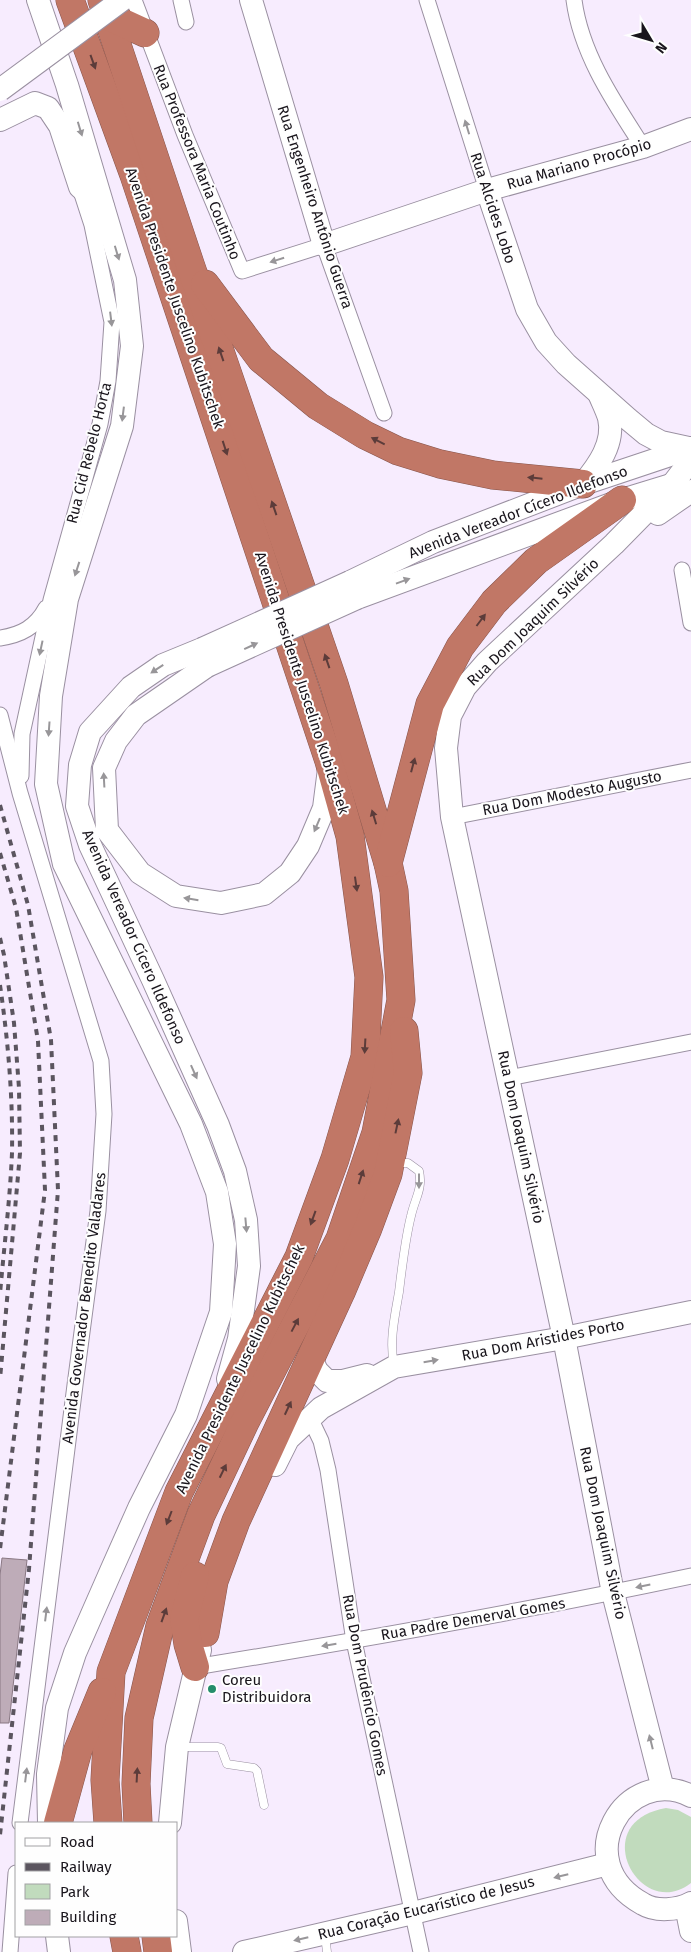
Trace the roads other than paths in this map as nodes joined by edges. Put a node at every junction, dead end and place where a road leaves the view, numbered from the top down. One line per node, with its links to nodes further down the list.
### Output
1 (38, 0): 17 (street, Avenida Presidente Juscelino Kubitschek, one-way to 17)
2 (70, 0): 35 (highway, Avenida Presidente Juscelino Kubitschek, one-way to 35)
3 (134, 0): 10 (street, Rua Professora Maria Coutinho)
4 (181, 0): 9 (street)
5 (251, 0): 18 (street, Rua Engenheiro Antônio Guerra)
6 (428, 0): 16 (street, Rua Alcides Lobo, one-way to 6)
7 (574, 0): 14 (street)
8 (111, 5): 10 (highway); 11 (street, bridge); 19 (highway, Avenida Presidente Juscelino Kubitschek)
9 (186, 22)
10 (145, 33): 18 (street, Rua Professora Maria Coutinho, one-way to 10)
11 (0, 90)
12 (0, 120): 15 (street, Rua Cid Rebelo Horta)
13 (691, 129): 14 (street, Rua Mariano Procópio)
14 (643, 147): 16 (street, Rua Mariano Procópio)
15 (80, 187): 17 (street); 27 (street, Rua Cid Rebelo Horta, one-way to 27)
16 (487, 190): 18 (street, Rua Mariano Procópio); 20 (street, Rua Alcides Lobo)
17 (103, 207): 26 (street, Avenida Presidente Juscelino Kubitschek, one-way to 26)
18 (324, 245): 21 (street, Rua Engenheiro Antônio Guerra)
19 (190, 264): 23 (highway, one-way to 19); 39 (highway, Avenida Presidente Juscelino Kubitschek, one-way to 19)
20 (598, 393): 22 (street, Rua Alcides Lobo); 23 (street, Rua Alcides Lobo)
21 (384, 413)
22 (691, 454): 23 (street, Avenida Vereador Cícero Ildefonso); 24 (street, Rua Dom Joaquim Silvério)
23 (583, 484): 29 (street, Avenida Vereador Cícero Ildefonso)
24 (685, 485): 25 (street, Avenida Vereador Cícero Ildefonso); 38 (street, Rua Dom Joaquim Silvério)
25 (622, 500): 29 (street, Avenida Vereador Cícero Ildefonso, one-way to 25); 39 (highway, one-way to 25)
26 (92, 522): 27 (street); 64 (street, Avenida Presidente Juscelino Kubitschek, one-way to 64)
27 (63, 555): 30 (street, Rua Cid Rebelo Horta)
28 (682, 570): 31 (street)
29 (354, 590): 33 (street, Avenida Vereador Cícero Ildefonso, bridge)
30 (51, 600): 32 (street, Rua Cid Rebelo Horta); 37 (street, Rua Cid Rebelo Horta, one-way to 37)
31 (691, 623)
32 (0, 638)
33 (204, 658): 35 (street, Avenida Vereador Cícero Ildefonso, one-way to 33); 49 (street, Avenida Vereador Cícero Ildefonso, one-way to 49)
34 (0, 714): 37 (street, Avenida Governador Benedito Valadares)
35 (330, 761): 49 (highway, Avenida Presidente Juscelino Kubitschek, one-way to 49)
36 (691, 770): 38 (street, Rua Dom Modesto Augusto)
37 (20, 793): 63 (street, Avenida Governador Benedito Valadares, one-way to 37)
38 (452, 817): 42 (street, Rua Dom Joaquim Silvério)
39 (388, 864): 40 (highway, Avenida Presidente Juscelino Kubitschek)
40 (401, 1000): 43 (highway, one-way to 40); 51 (highway, Avenida Presidente Juscelino Kubitschek, one-way to 40)
41 (691, 1042): 42 (street)
42 (508, 1078): 46 (street, Rua Dom Joaquim Silvério)
43 (388, 1174): 44 (highway); 48 (lane, one-way to 48)
44 (341, 1292): 47 (highway); 51 (highway)
45 (691, 1312): 46 (street, Rua Dom Aristides Porto)
46 (564, 1338): 48 (street, Rua Dom Aristides Porto, one-way to 46); 54 (street, Rua Dom Joaquim Silvério)
47 (311, 1358): 48 (street, Rua Dom Aristides Porto); 55 (highway, one-way to 47)
48 (394, 1367): 50 (street, Rua Dom Aristides Porto)
49 (220, 1411): 58 (highway, Avenida Presidente Juscelino Kubitschek, one-way to 58)
50 (310, 1418): 55 (street); 56 (street, Rua Dom Prudêncio Gomes)
51 (245, 1422): 52 (highway, Avenida Presidente Juscelino Kubitschek, one-way to 51)
52 (201, 1514): 57 (highway); 67 (highway, Avenida Presidente Juscelino Kubitschek, one-way to 52)
53 (691, 1576): 54 (street, Rua Padre Demerval Gomes, one-way to 54)
54 (613, 1593): 56 (street, Rua Padre Demerval Gomes); 60 (street, Rua Dom Joaquim Silvério, one-way to 54)
55 (205, 1633): 57 (street)
56 (354, 1641): 57 (street, Rua Padre Demerval Gomes, one-way to 57); 72 (street, Rua Dom Prudêncio Gomes)
57 (195, 1667): 59 (street)
58 (111, 1672): 65 (highway); 66 (highway, Avenida Presidente Juscelino Kubitschek)
59 (177, 1748): 62 (lane); 68 (street)
60 (663, 1789): 61 (street); 69 (street)
61 (691, 1796)
62 (264, 1805)
63 (20, 1822)
64 (49, 1822)
65 (58, 1822)
66 (108, 1822)
67 (138, 1822)
68 (170, 1822)
69 (608, 1864): 71 (street); 72 (street, Rua Coração Eucarístico de Jesus, one-way to 72)
70 (15, 1886): 79 (street)
71 (688, 1904): 73 (street)
72 (413, 1913): 78 (street, Rua Coração Eucarístico de Jesus); 85 (street, Rua Dom Prudêncio Gomes)
73 (691, 1931)
74 (178, 1936): 83 (street)
75 (57, 1937): 80 (street)
76 (124, 1937): 81 (highway)
77 (156, 1937): 82 (highway)
78 (326, 1943): 84 (street, Rua Coração Eucarístico de Jesus, one-way to 84)
79 (10, 1952)
80 (59, 1952)
81 (127, 1952)
82 (158, 1952)
83 (180, 1952)
84 (244, 1952)
85 (421, 1952)

